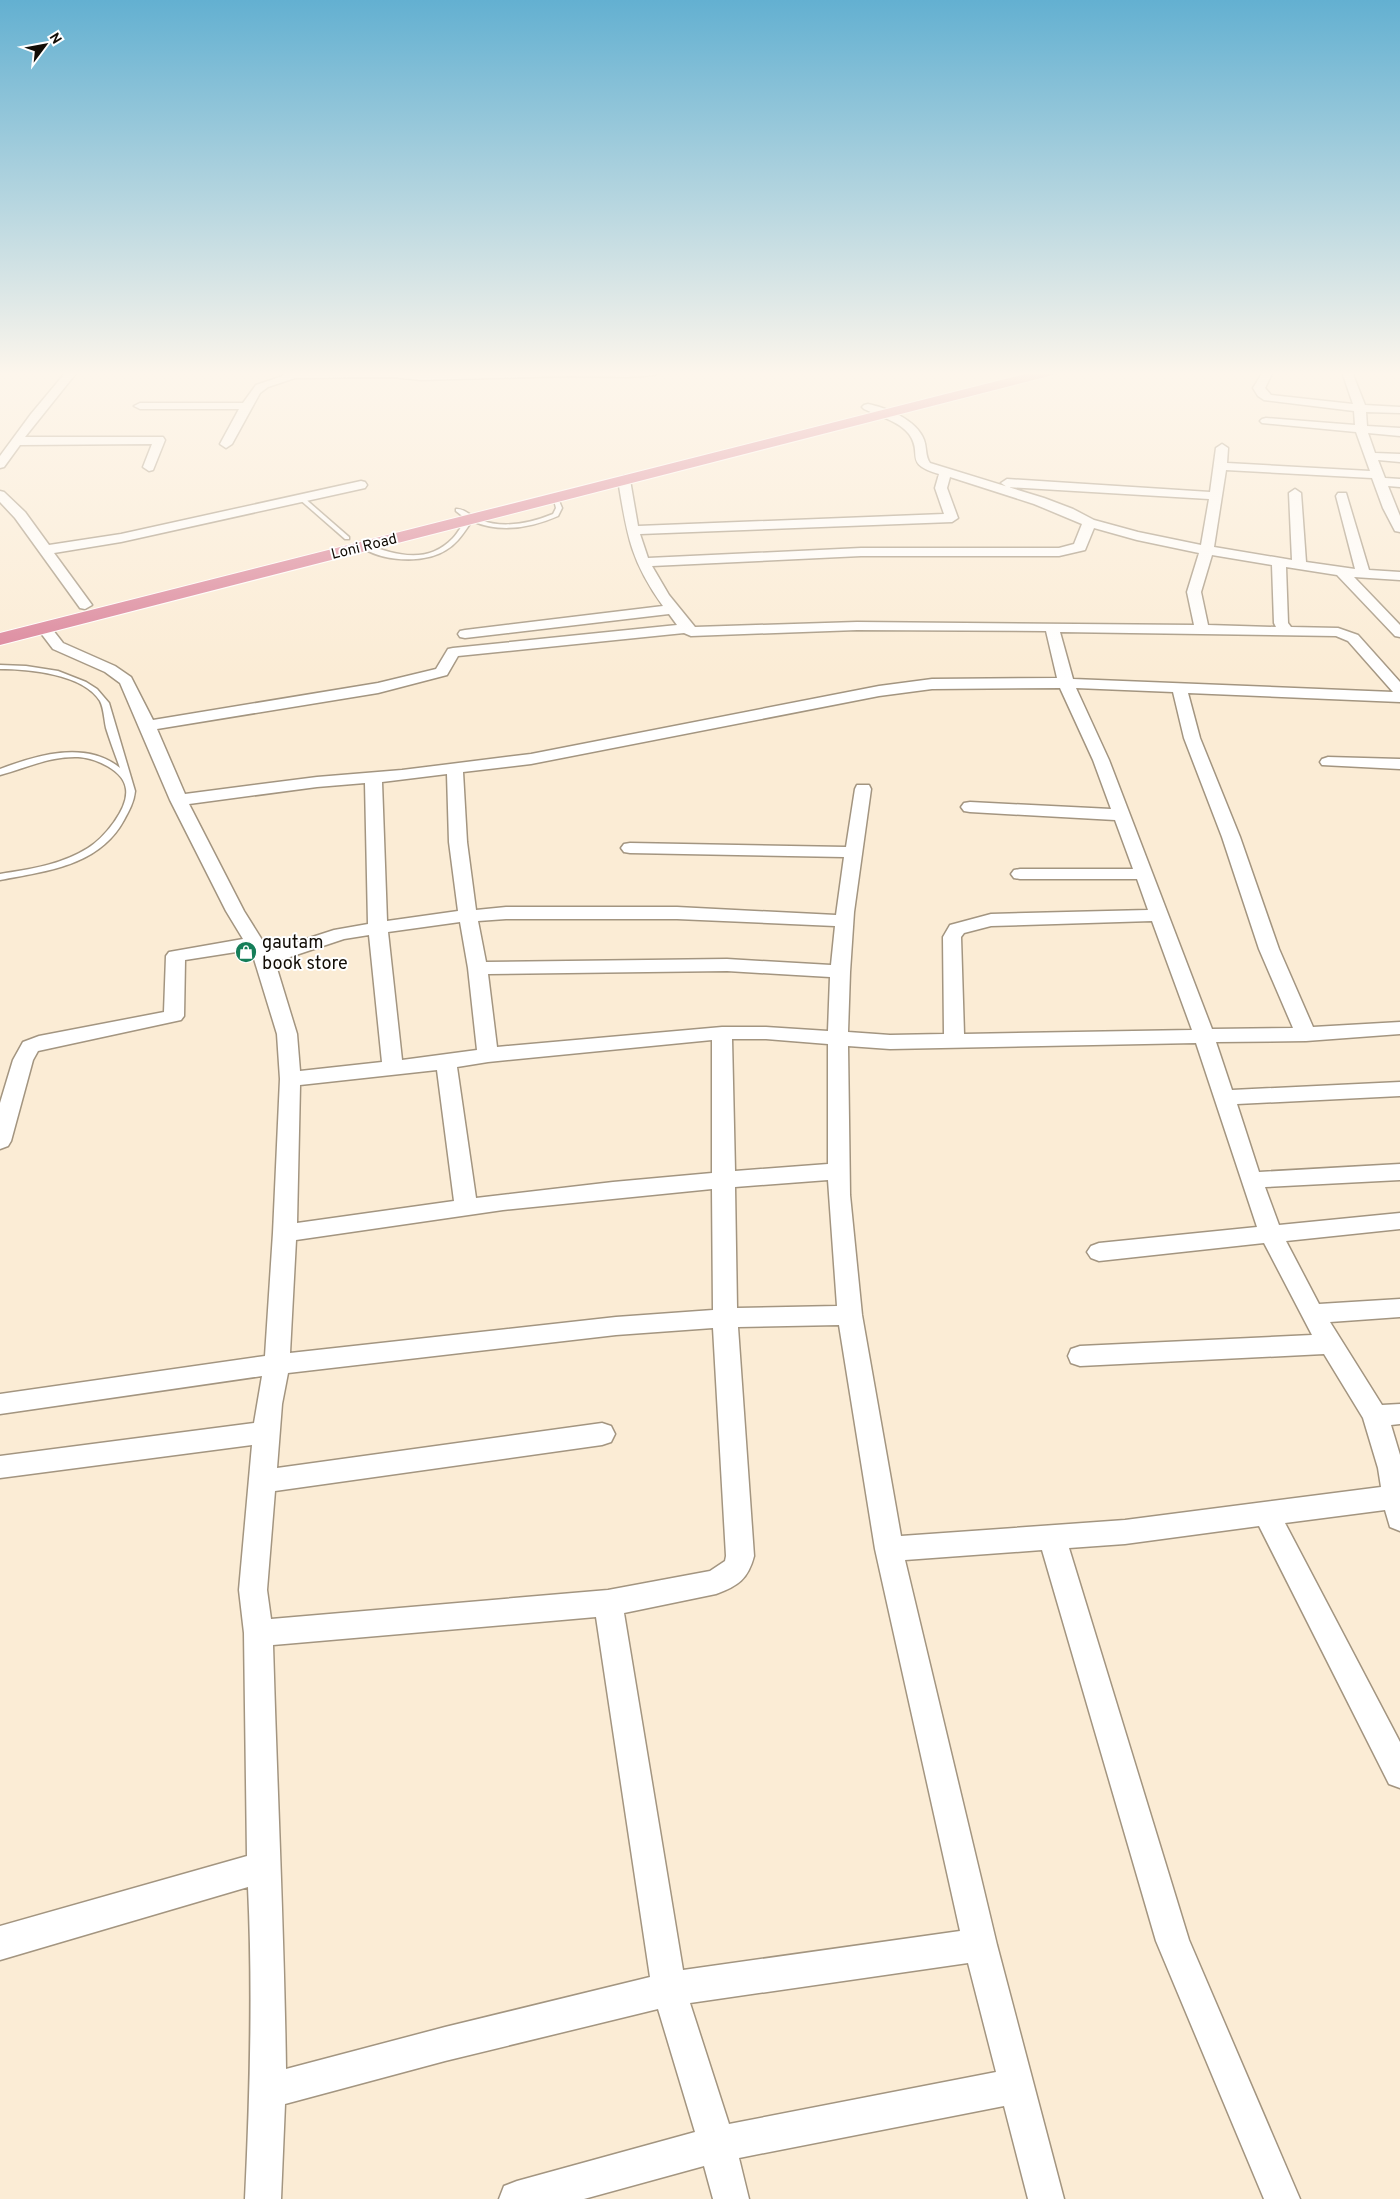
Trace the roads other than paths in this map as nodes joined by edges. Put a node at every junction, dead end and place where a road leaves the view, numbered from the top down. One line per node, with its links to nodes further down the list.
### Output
1 (621, 475): 18 (highway, Loni Road)
2 (643, 475): 9 (highway, Loni Road)
3 (944, 475): 21 (street)
4 (951, 475): 10 (street)
5 (1220, 475): 15 (street)
6 (1334, 475): 8 (street)
7 (1378, 475): 8 (street)
8 (1379, 478): 11 (street); 20 (street)
9 (624, 480): 18 (highway, Loni Road); 21 (street)
10 (981, 482): 15 (street); 19 (street)
11 (1400, 483)
12 (361, 486): 17 (street)
13 (1295, 493): 28 (street)
14 (0, 495): 24 (street)
15 (1218, 496): 25 (street)
16 (1342, 496): 30 (street)
17 (300, 497): 22 (lane); 24 (street)
18 (463, 515): 22 (highway, Loni Road); 23 (highway, Loni Road); 23 (lane)
19 (1089, 523): 25 (street); 27 (street)
20 (1400, 528)
21 (632, 530): 27 (street)
22 (347, 538): 32 (highway, Loni Road)
23 (364, 546): 36 (highway, Loni Road)
24 (45, 550): 32 (street)
25 (1207, 550): 26 (street); 38 (street)
26 (1279, 561): 28 (street); 39 (street)
27 (644, 562): 33 (street)
28 (1299, 564): 29 (street)
29 (1341, 572): 30 (street); 40 (street)
30 (1363, 574): 31 (street)
31 (1398, 578)
32 (86, 604): 34 (highway, Loni Road)
33 (671, 609): 37 (street); 41 (street)
34 (0, 626)
35 (1052, 626): 37 (street); 38 (street); 45 (street)
36 (44, 628): 42 (highway, Loni Road); 49 (street)
37 (688, 628): 49 (street)
38 (1202, 630): 39 (street)
39 (1286, 631): 44 (street)
40 (1400, 632)
41 (465, 634)
42 (0, 639)
43 (0, 667): 55 (lane)
44 (1395, 678): 47 (street)
45 (1066, 683): 46 (street); 52 (street); 59 (street)
46 (1179, 687): 48 (street); 74 (street)
47 (1400, 691)
48 (1400, 697)
49 (148, 726): 57 (street)
50 (1328, 762): 51 (street)
51 (1400, 764)
52 (455, 769): 54 (street); 66 (street)
53 (0, 772): 55 (lane)
54 (372, 777): 57 (street); 68 (street)
55 (128, 780): 64 (lane)
56 (863, 789): 61 (street)
57 (179, 800): 69 (street)
58 (970, 807): 59 (street)
59 (1121, 815): 63 (street)
60 (630, 848): 61 (street)
61 (853, 852): 67 (street)
62 (1020, 874): 63 (street)
63 (1144, 874): 65 (street)
64 (0, 878)
65 (1158, 915): 75 (street); 77 (street)
66 (468, 916): 67 (street); 68 (street); 70 (street)
67 (845, 921): 71 (street)
68 (378, 928): 69 (street); 80 (street)
69 (259, 951): 81 (street); 84 (street)
70 (478, 968): 71 (street); 78 (street)
71 (840, 972): 76 (street)
72 (1400, 1028): 74 (street)
73 (722, 1033): 76 (street); 78 (street); 87 (street)
74 (1306, 1034): 75 (street)
75 (1204, 1036): 77 (street); 83 (street)
76 (838, 1038): 77 (street); 85 (street)
77 (954, 1041)
78 (488, 1055): 79 (street)
79 (446, 1062): 80 (street); 89 (street)
80 (393, 1068): 81 (street)
81 (290, 1079): 91 (street)
82 (1400, 1089): 83 (street)
83 (1224, 1097): 88 (street)
84 (0, 1141)
85 (839, 1172): 87 (street); 96 (street)
86 (1400, 1172): 88 (street)
87 (725, 1180): 89 (street); 97 (street)
88 (1250, 1180): 92 (street)
89 (466, 1207): 91 (street)
90 (1400, 1221): 92 (street)
91 (285, 1233): 100 (street)
92 (1271, 1234): 93 (street); 95 (street)
93 (1099, 1252)
94 (1400, 1308): 95 (street)
95 (1312, 1314): 98 (street)
96 (850, 1315): 97 (street); 111 (street)
97 (725, 1318): 100 (street); 112 (street)
98 (1330, 1344): 99 (street); 103 (street)
99 (1080, 1356)
100 (276, 1364): 101 (street); 104 (street)
101 (0, 1404)
102 (1400, 1414): 103 (street)
103 (1375, 1416): 108 (street)
104 (267, 1432): 106 (street); 107 (street)
105 (602, 1434): 107 (street)
106 (0, 1467)
107 (263, 1481): 113 (street)
108 (1398, 1508): 109 (street)
109 (1266, 1513): 110 (street); 114 (street)
110 (1052, 1537): 111 (street); 126 (street)
111 (890, 1549): 117 (street)
112 (608, 1602): 113 (street); 118 (street)
113 (258, 1633): 115 (street)
114 (1400, 1773)
115 (263, 1867): 116 (street); 120 (street)
116 (0, 1943)
117 (980, 1945): 118 (street); 119 (street)
118 (669, 1989): 120 (street); 121 (street)
119 (1017, 2086): 121 (street); 125 (street)
120 (268, 2091): 122 (street)
121 (717, 2144): 123 (street); 124 (street)
122 (263, 2199)
123 (518, 2199)
124 (731, 2199)
125 (1046, 2199)
126 (1282, 2199)

